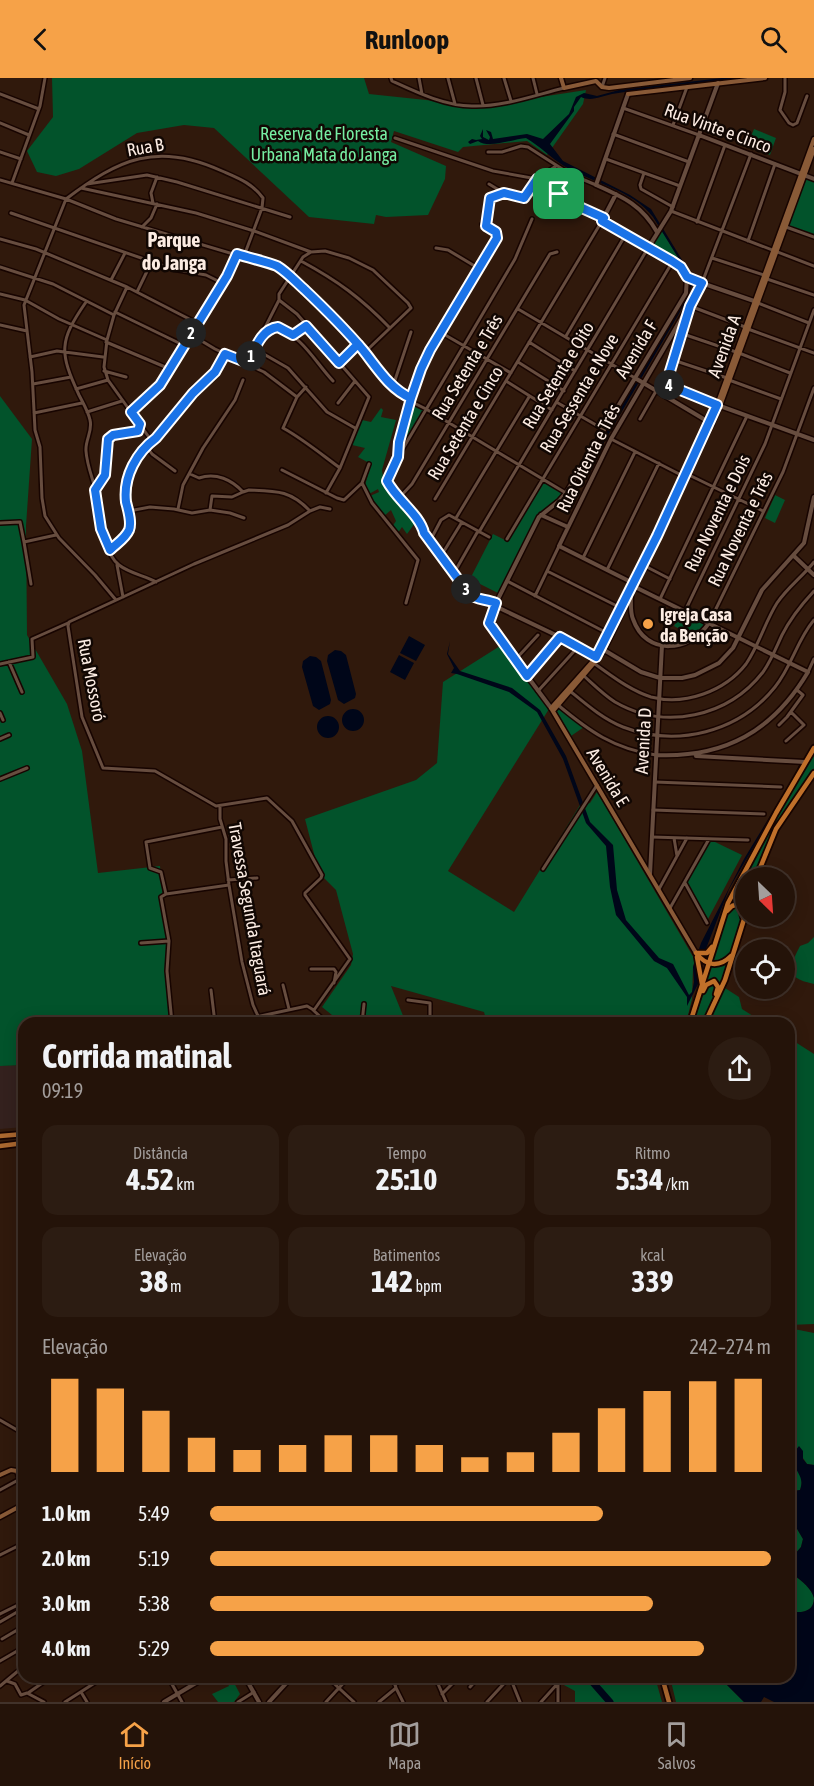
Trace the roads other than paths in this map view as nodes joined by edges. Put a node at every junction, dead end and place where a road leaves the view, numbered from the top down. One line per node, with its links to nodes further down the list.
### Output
1 (45, 78): 30 (street)
2 (419, 78): 23 (street)
3 (448, 78): 27 (street)
4 (476, 78): 28 (street)
5 (504, 78): 26 (street)
6 (533, 78): 24 (street)
7 (561, 78): 20 (main road)
8 (605, 78): 18 (street)
9 (634, 78): 17 (street)
10 (690, 78): 15 (main road)
11 (765, 78): 16 (main road)
12 (785, 78): 25 (street)
13 (596, 79): 18 (main road); 20 (main road)
14 (392, 80): 23 (street)
15 (662, 80): 17 (main road)
16 (718, 83): 19 (main road); 35 (street, Rua Setenta e Oito)
17 (631, 85): 18 (main road); 21 (main road)
18 (602, 87)
19 (687, 87): 21 (main road); 32 (street)
20 (564, 88): 24 (street)
21 (628, 93): 29 (street)
22 (0, 94): 30 (street)
23 (422, 94): 27 (street)
24 (537, 94): 26 (street)
25 (807, 96)
26 (511, 101): 28 (street)
27 (455, 104): 28 (street)
28 (483, 106)
29 (622, 108): 32 (street, Rua Vinte e Cinco); 33 (street)
30 (39, 109): 34 (street)
31 (0, 123): 34 (street)
32 (673, 125): 35 (street, Rua Vinte e Cinco)
33 (613, 134): 44 (street); 45 (street)
34 (29, 135): 43 (street)
35 (699, 135): 38 (street, Rua Vinte e Cinco); 45 (street, Rua Setenta e Oito)
36 (395, 138): 52 (street)
37 (814, 139): 49 (main road, Avenida A)
38 (725, 144): 42 (street, Rua Vinte e Cinco); 70 (street)
39 (814, 149): 49 (main road, Avenida A)
40 (0, 152): 43 (street)
41 (488, 152): 47 (street)
42 (751, 154): 46 (street, Rua Vinte e Cinco); 76 (street)
43 (21, 159): 54 (street)
44 (606, 159): 48 (street); 57 (street)
45 (689, 162): 58 (street, Rua Setenta e Oito)
46 (775, 164): 49 (street, Rua Vinte e Cinco); 80 (street)
47 (556, 166): 52 (street); 57 (street)
48 (644, 173): 58 (street); 65 (street)
49 (803, 174): 51 (street, Rua Vinte e Cinco); 72 (main road, Avenida A); 83 (main road, Avenida A)
50 (157, 177): 55 (street); 63 (street); 64 (street)
51 (814, 178)
52 (537, 179): 60 (street); 69 (street)
53 (0, 180): 54 (street)
54 (12, 183): 62 (street)
55 (85, 184): 59 (street, Rua B); 64 (street, Rua B)
56 (489, 184): 60 (street)
57 (596, 185): 61 (street)
58 (680, 186): 65 (street, Rua Setenta e Oito)
59 (81, 188): 62 (street, Rua B); 63 (street)
60 (504, 193): 96 (street)
61 (616, 194): 69 (street, Rua Setenta e Cinco); 75 (street)
62 (66, 199): 71 (street); 73 (street)
63 (155, 204): 71 (street); 74 (street)
64 (261, 208): 67 (street); 74 (street)
65 (672, 209): 70 (street); 75 (street, Rua Setenta e Oito)
66 (11, 213): 73 (street)
67 (290, 217)
68 (531, 219): 136 (street)
69 (603, 220): 77 (street); 116 (street, Rua Setenta e Cinco)
70 (697, 222): 76 (street)
71 (142, 227): 88 (street)
72 (786, 227): 78 (street); 83 (main road, Avenida A)
73 (54, 228): 86 (street); 87 (street)
74 (254, 231): 84 (street); 89 (street)
75 (658, 232): 82 (street, Rua Setenta e Oito)
76 (722, 232): 80 (street); 90 (street)
77 (626, 234): 82 (street); 131 (street)
78 (814, 237)
79 (0, 239): 86 (street)
80 (748, 242): 83 (street)
81 (436, 248): 96 (street)
82 (648, 248): 93 (street); 139 (street, Rua Setenta e Oito)
83 (775, 251): 94 (street); 98 (main road, Avenida A)
84 (311, 252): 92 (street); 122 (street)
85 (557, 252): 113 (street, Rua Setenta e Três)
86 (46, 253): 99 (street); 101 (street)
87 (125, 253): 91 (street); 101 (street)
88 (237, 254): 89 (street); 102 (street)
89 (244, 256): 97 (street)
90 (712, 258): 98 (street); 103 (street)
91 (152, 261): 102 (street); 105 (street)
92 (300, 261): 97 (street); 122 (street)
93 (672, 261): 100 (street); 152 (street, Rua Sessenta e Nove)
94 (814, 266)
95 (0, 267): 99 (street)
96 (478, 268): 126 (street)
97 (291, 277): 109 (street); 134 (street)
98 (765, 277): 107 (street); 111 (main road, Avenida A)
99 (34, 278): 108 (street); 110 (street)
100 (688, 278): 103 (street); 160 (street, Avenida F)
101 (111, 280): 104 (street)
102 (222, 283): 118 (street)
103 (702, 283): 111 (street); 112 (street, Rua Oitenta e Três)
104 (127, 287): 105 (street); 115 (street)
105 (137, 292): 118 (street)
106 (0, 294): 108 (street)
107 (814, 295)
108 (25, 300): 119 (street); 124 (street)
109 (279, 300): 121 (street); 129 (street)
110 (86, 302): 115 (street); 119 (street)
111 (756, 302): 117 (street); 123 (main road, Avenida A)
112 (690, 306): 123 (street); 127 (street); 167 (street, Rua Oitenta e Três)
113 (518, 309): 116 (street); 147 (street, Rua Setenta e Três)
114 (814, 310): 117 (street, Rua Noventa e Dois)
115 (114, 314): 132 (street); 135 (street)
116 (541, 322): 131 (street); 133 (street, Rua Setenta e Cinco)
117 (809, 322): 137 (street, Rua Noventa e Dois)
118 (197, 323): 128 (street)
119 (70, 324): 132 (street); 140 (street)
120 (0, 325): 124 (street)
121 (306, 326): 130 (street); 151 (street)
122 (390, 328): 141 (street)
123 (747, 328): 137 (street); 142 (main road, Avenida A)
124 (27, 331): 145 (street)
125 (411, 332): 169 (street)
126 (440, 332): 136 (street); 178 (street)
127 (683, 333): 142 (street); 148 (street)
128 (190, 334): 135 (street); 144 (street)
129 (262, 335): 130 (street); 138 (street)
130 (293, 335): 164 (street)
131 (565, 337): 139 (street)
132 (107, 341): 146 (street); 153 (street)
133 (529, 342): 149 (street, Rua Setenta e Cinco); 155 (street)
134 (358, 344): 141 (street); 151 (street)
135 (183, 345): 153 (street)
136 (465, 346): 147 (street); 184 (street)
137 (800, 348): 143 (street); 157 (street, Rua Noventa e Dois)
138 (255, 350): 150 (street); 170 (street)
139 (588, 350): 152 (street); 155 (street, Rua Setenta e Oito)
140 (64, 351): 145 (street); 146 (street); 158 (street)
141 (365, 352): 169 (street)
142 (737, 352): 157 (street); 161 (main road, Avenida A)
143 (814, 353)
144 (225, 354): 150 (street); 201 (street)
145 (30, 357): 168 (street)
146 (104, 357): 154 (street)
147 (488, 359): 156 (street); 192 (street, Rua Setenta e Três)
148 (673, 360): 161 (street); 183 (street)
149 (518, 362): 156 (street, Rua Setenta e Cinco); 173 (street, Rua Setenta e Cinco)
150 (248, 363): 176 (street)
151 (339, 363): 165 (street)
152 (612, 365): 160 (street); 189 (street, Rua Sessenta e Nove)
153 (170, 369): 187 (street)
154 (104, 371): 159 (street); 162 (street)
155 (575, 371): 173 (street, Rua Setenta e Oito)
156 (511, 373): 166 (street, Rua Setenta e Cinco)
157 (790, 374): 177 (street, Rua Noventa e Dois)
158 (71, 377): 168 (street); 172 (street)
159 (126, 377)
160 (634, 378): 167 (street); 197 (street, Avenida F)
161 (728, 379): 177 (street); 183 (main road, Avenida A)
162 (108, 380): 172 (street); 179 (street)
163 (243, 380): 213 (street)
164 (333, 381)
165 (355, 381): 182 (street); 196 (street)
166 (506, 381): 175 (street); 199 (street, Rua Setenta e Cinco)
167 (642, 383): 174 (street); 200 (street, Rua Oitenta e Três)
168 (33, 384): 188 (street)
169 (393, 386): 178 (street)
170 (306, 387): 176 (street); 196 (street)
171 (814, 388): 198 (street, Rua Noventa e Três)
172 (76, 389): 181 (street)
173 (564, 391): 180 (street, Rua Setenta e Oito)
174 (656, 391): 191 (street); 193 (street)
175 (529, 396): 185 (street); 204 (street)
176 (297, 397): 210 (street)
177 (781, 399): 195 (street, Rua Noventa e Dois)
178 (411, 400): 184 (street); 206 (street)
179 (122, 401): 186 (street); 187 (street)
180 (558, 402): 185 (street, Rua Setenta e Oito); 189 (street)
181 (82, 403): 186 (street); 188 (street)
182 (338, 403)
183 (718, 406): 190 (street); 193 (main road, Avenida A)
184 (426, 409): 192 (street); 206 (street)
185 (552, 410): 209 (street, Rua Setenta e Oito)
186 (87, 412): 218 (street)
187 (131, 412): 194 (street)
188 (34, 413): 239 (street)
189 (581, 415): 197 (street); 215 (street, Rua Sessenta e Nove)
190 (747, 416): 195 (street); 217 (street)
191 (640, 419)
192 (449, 423): 199 (street); 223 (street, Rua Setenta e Três)
193 (711, 423): 214 (main road, Avenida A)
194 (140, 424): 201 (street); 218 (street)
195 (773, 426): 198 (street); 225 (street, Rua Noventa e Dois)
196 (355, 428): 210 (street)
197 (603, 429): 221 (street, Avenida F)
198 (798, 434): 202 (street); 231 (street, Rua Noventa e Três)
199 (472, 437): 204 (street); 224 (street, Rua Setenta e Cinco)
200 (611, 439): 205 (street); 237 (street, Rua Oitenta e Três)
201 (151, 440): 203 (street)
202 (814, 440)
203 (147, 447): 212 (street); 229 (street)
204 (496, 451): 209 (street); 234 (street)
205 (635, 452): 208 (street); 248 (street)
206 (398, 457): 223 (street)
207 (369, 464): 216 (street)
208 (659, 464): 214 (street); 253 (street)
209 (519, 465): 215 (street); 238 (street, Rua Setenta e Oito)
210 (339, 468): 220 (street)
211 (282, 470): 220 (street)
212 (175, 471)
213 (190, 474): 219 (street); 226 (street)
214 (687, 476): 217 (street); 251 (main road, Avenida A); 261 (main road, Avenida A)
215 (543, 478): 221 (street); 241 (street, Rua Sessenta e Nove)
216 (362, 483): 220 (street); 268 (street)
217 (714, 487): 225 (street); 257 (street)
218 (95, 490): 245 (street)
219 (243, 492): 228 (street); 230 (street)
220 (326, 493)
221 (566, 493): 232 (street, Avenida F)
222 (814, 497): 246 (street)
223 (399, 498): 242 (street)
224 (435, 499)
225 (739, 499): 231 (street); 271 (street, Rua Noventa e Dois)
226 (178, 509): 228 (street); 229 (street)
227 (330, 509): 230 (street, Rua Mossoró)
228 (210, 510): 233 (street)
229 (129, 511): 245 (street)
230 (310, 511): 259 (street, Rua Mossoró)
231 (763, 511): 274 (street, Rua Noventa e Três)
232 (541, 515): 237 (street); 258 (street)
233 (244, 518)
234 (456, 518): 235 (street); 242 (street)
235 (462, 522): 238 (street); 247 (street)
236 (0, 523): 243 (street)
237 (568, 527): 244 (street, Rua Oitenta e Três)
238 (479, 531): 240 (street); 255 (street, Rua Setenta e Oito)
239 (56, 535): 243 (street); 267 (street)
240 (489, 537)
241 (507, 539)
242 (430, 541): 247 (street)
243 (24, 542): 260 (street)
244 (559, 546): 248 (street); 254 (street, Rua Oitenta e Três)
245 (110, 550): 250 (street)
246 (794, 556): 252 (street); 278 (street)
247 (441, 557): 255 (street)
248 (583, 558): 253 (street)
249 (814, 562): 252 (street)
250 (117, 563): 259 (street); 265 (street)
251 (645, 566): 257 (street); 261 (main road, Avenida A)
252 (808, 569): 256 (street); 280 (street)
253 (607, 570): 261 (street)
254 (547, 571): 264 (street, Rua Oitenta e Três); 270 (street)
255 (454, 573): 269 (street)
256 (814, 575)
257 (670, 579): 266 (street)
258 (507, 581): 264 (street); 269 (street)
259 (157, 583): 265 (street, Rua Mossoró)
260 (31, 584)
261 (634, 585): 263 (main road, Avenida A); 266 (street); 270 (main road, Avenida A)
262 (814, 591): 283 (street)
263 (631, 595): 270 (main road, Avenida A); 279 (street)
264 (535, 596): 275 (street)
265 (123, 597): 267 (street, Rua Mossoró)
266 (660, 599): 271 (street)
267 (116, 600): 273 (street, Rua Mossoró)
268 (406, 603)
269 (495, 605): 277 (street); 286 (street, Avenida E)
270 (622, 609): 275 (main road, Avenida A); 282 (main road, Avenida A)
271 (685, 611): 274 (street)
272 (814, 620): 289 (street)
273 (69, 622): 287 (street); 322 (street, Rua Mossoró)
274 (709, 623): 278 (street); 279 (street, Rua Noventa e Três)
275 (609, 634): 284 (main road, Avenida A)
276 (538, 635): 286 (street)
277 (560, 637): 281 (street); 292 (street)
278 (738, 637): 280 (street); 294 (street)
279 (662, 645): 294 (street, Avenida D)
280 (755, 646): 283 (street); 299 (street)
281 (578, 647): 284 (street); 296 (street)
282 (604, 650): 284 (main road, Avenida A); 294 (street)
283 (773, 654): 289 (street); 304 (street)
284 (597, 657): 288 (main road, Avenida A)
285 (814, 659): 291 (street)
286 (515, 660): 292 (street, Avenida E)
287 (9, 662): 290 (street); 298 (street)
288 (593, 662): 293 (main road, Avenida A); 299 (street); 300 (main road, Avenida A)
289 (791, 662): 291 (street); 308 (street)
290 (0, 664)
291 (808, 672): 295 (street)
292 (527, 676): 296 (street, Avenida E)
293 (584, 676): 297 (main road, Avenida A); 304 (street)
294 (660, 678): 299 (street, Avenida D)
295 (797, 690): 302 (street); 313 (street)
296 (538, 691): 301 (street, Avenida E)
297 (570, 691): 300 (main road, Avenida A); 308 (street)
298 (22, 692)
299 (659, 698): 304 (street, Avenida D)
300 (557, 704): 301 (main road, Avenida A); 312 (street)
301 (552, 709): 319 (main road, Avenida E)
302 (791, 712): 306 (street); 310 (street)
303 (0, 713): 305 (street)
304 (658, 717): 308 (street, Avenida D)
305 (3, 720)
306 (779, 725)
307 (9, 735): 309 (street)
308 (657, 736): 312 (street, Avenida D)
309 (0, 739)
310 (786, 741)
311 (814, 750): 314 (highway); 320 (highway)
312 (656, 755): 313 (street); 318 (street, Avenida D)
313 (683, 755): 314 (street)
314 (805, 762): 320 (highway)
315 (27, 768): 317 (street)
316 (814, 771): 334 (highway)
317 (0, 779)
318 (655, 782): 321 (street); 323 (street, Avenida D)
319 (597, 785): 335 (street); 336 (main road, Avenida E)
320 (791, 786): 331 (highway)
321 (781, 787)
322 (220, 806): 325 (street, Travessa Segunda Itaguará); 357 (street)
323 (653, 810): 324 (street); 326 (street, Avenida D)
324 (764, 814)
325 (222, 827): 338 (street, Travessa Segunda Itaguará); 342 (street)
326 (652, 837): 327 (street); 336 (street, Avenida D)
327 (674, 838): 328 (street); 332 (street)
328 (687, 838): 329 (street); 332 (street)
329 (709, 839): 330 (street); 339 (street)
330 (748, 840)
331 (757, 847): 333 (highway); 345 (highway)
332 (677, 856): 341 (street)
333 (751, 867)
334 (760, 867)
335 (543, 869)
336 (650, 874): 341 (main road, Avenida E)
337 (258, 878): 338 (street)
338 (228, 880): 340 (street, Travessa Segunda Itaguará)
339 (685, 883): 344 (street); 346 (street)
340 (229, 885): 342 (street); 365 (street, Travessa Segunda Itaguará)
341 (659, 889): 344 (main road, Avenida E)
342 (166, 894): 348 (street)
343 (735, 905): 345 (highway)
344 (670, 908): 351 (main road, Avenida E)
345 (723, 915): 349 (highway)
346 (707, 923)
347 (741, 927): 352 (highway)
348 (169, 941): 350 (street); 366 (street)
349 (715, 942): 351 (highway); 354 (highway)
350 (141, 943)
351 (696, 953): 353 (highway)
352 (733, 954): 354 (highway); 364 (highway)
353 (701, 962): 354 (highway); 358 (highway)
354 (709, 964): 358 (highway)
355 (310, 969): 357 (street)
356 (283, 985): 362 (street)
357 (333, 985): 363 (street)
358 (702, 986): 372 (highway)
359 (211, 990): 367 (street)
360 (408, 1000): 370 (street)
361 (364, 1004): 369 (street)
362 (289, 1009): 363 (street); 365 (street)
363 (314, 1010): 368 (street)
364 (711, 1011): 371 (highway); 373 (highway)
365 (258, 1016)
366 (171, 1017)
367 (214, 1017)
368 (321, 1017)
369 (363, 1017)
370 (430, 1017)
371 (693, 1017)
372 (693, 1017)
373 (708, 1017)
374 (18, 1134): 375 (main road)
375 (0, 1136)
376 (18, 1144): 377 (main road)
377 (0, 1146)
378 (0, 1420): 379 (street)
379 (18, 1430)
380 (18, 1472): 381 (main road)
381 (0, 1476)
382 (18, 1480): 383 (street)
383 (0, 1490)
384 (18, 1508): 385 (main road)
385 (0, 1517)
386 (18, 1546): 387 (street)
387 (0, 1555)
388 (18, 1605): 390 (street)
389 (18, 1612): 391 (street)
390 (0, 1614)
391 (0, 1622)
392 (18, 1630): 393 (street)
393 (2, 1639)
394 (18, 1650): 395 (street)
395 (0, 1661)
396 (18, 1670): 397 (street)
397 (6, 1681): 416 (street); 422 (street)
398 (42, 1683): 422 (street)
399 (95, 1683): 420 (street)
400 (172, 1683): 423 (street)
401 (196, 1683): 423 (street)
402 (249, 1683): 421 (street)
403 (286, 1683): 433 (street)
404 (334, 1683): 419 (street)
405 (344, 1683): 419 (street)
406 (394, 1683): 417 (street)
407 (398, 1683): 417 (street)
408 (437, 1683): 424 (street)
409 (453, 1683): 424 (street)
410 (474, 1683): 418 (street)
411 (504, 1683): 439 (street)
412 (512, 1683): 425 (street)
413 (558, 1683): 441 (street)
414 (559, 1683): 442 (street)
415 (664, 1683): 443 (main road)
416 (0, 1686)
417 (395, 1686): 436 (street); 437 (street)
418 (470, 1687)
419 (339, 1688): 434 (street); 435 (street)
420 (81, 1692): 427 (street); 428 (street)
421 (254, 1692): 431 (street); 432 (street)
422 (27, 1693): 426 (street)
423 (178, 1694): 429 (street); 430 (street)
424 (442, 1694): 438 (street)
425 (519, 1700): 440 (street)
426 (44, 1702)
427 (65, 1702)
428 (87, 1702)
429 (164, 1702)
430 (182, 1702)
431 (238, 1702)
432 (259, 1702)
433 (268, 1702)
434 (326, 1702)
435 (354, 1702)
436 (379, 1702)
437 (403, 1702)
438 (446, 1702)
439 (487, 1702)
440 (514, 1702)
441 (541, 1702)
442 (558, 1702)
443 (669, 1702)

